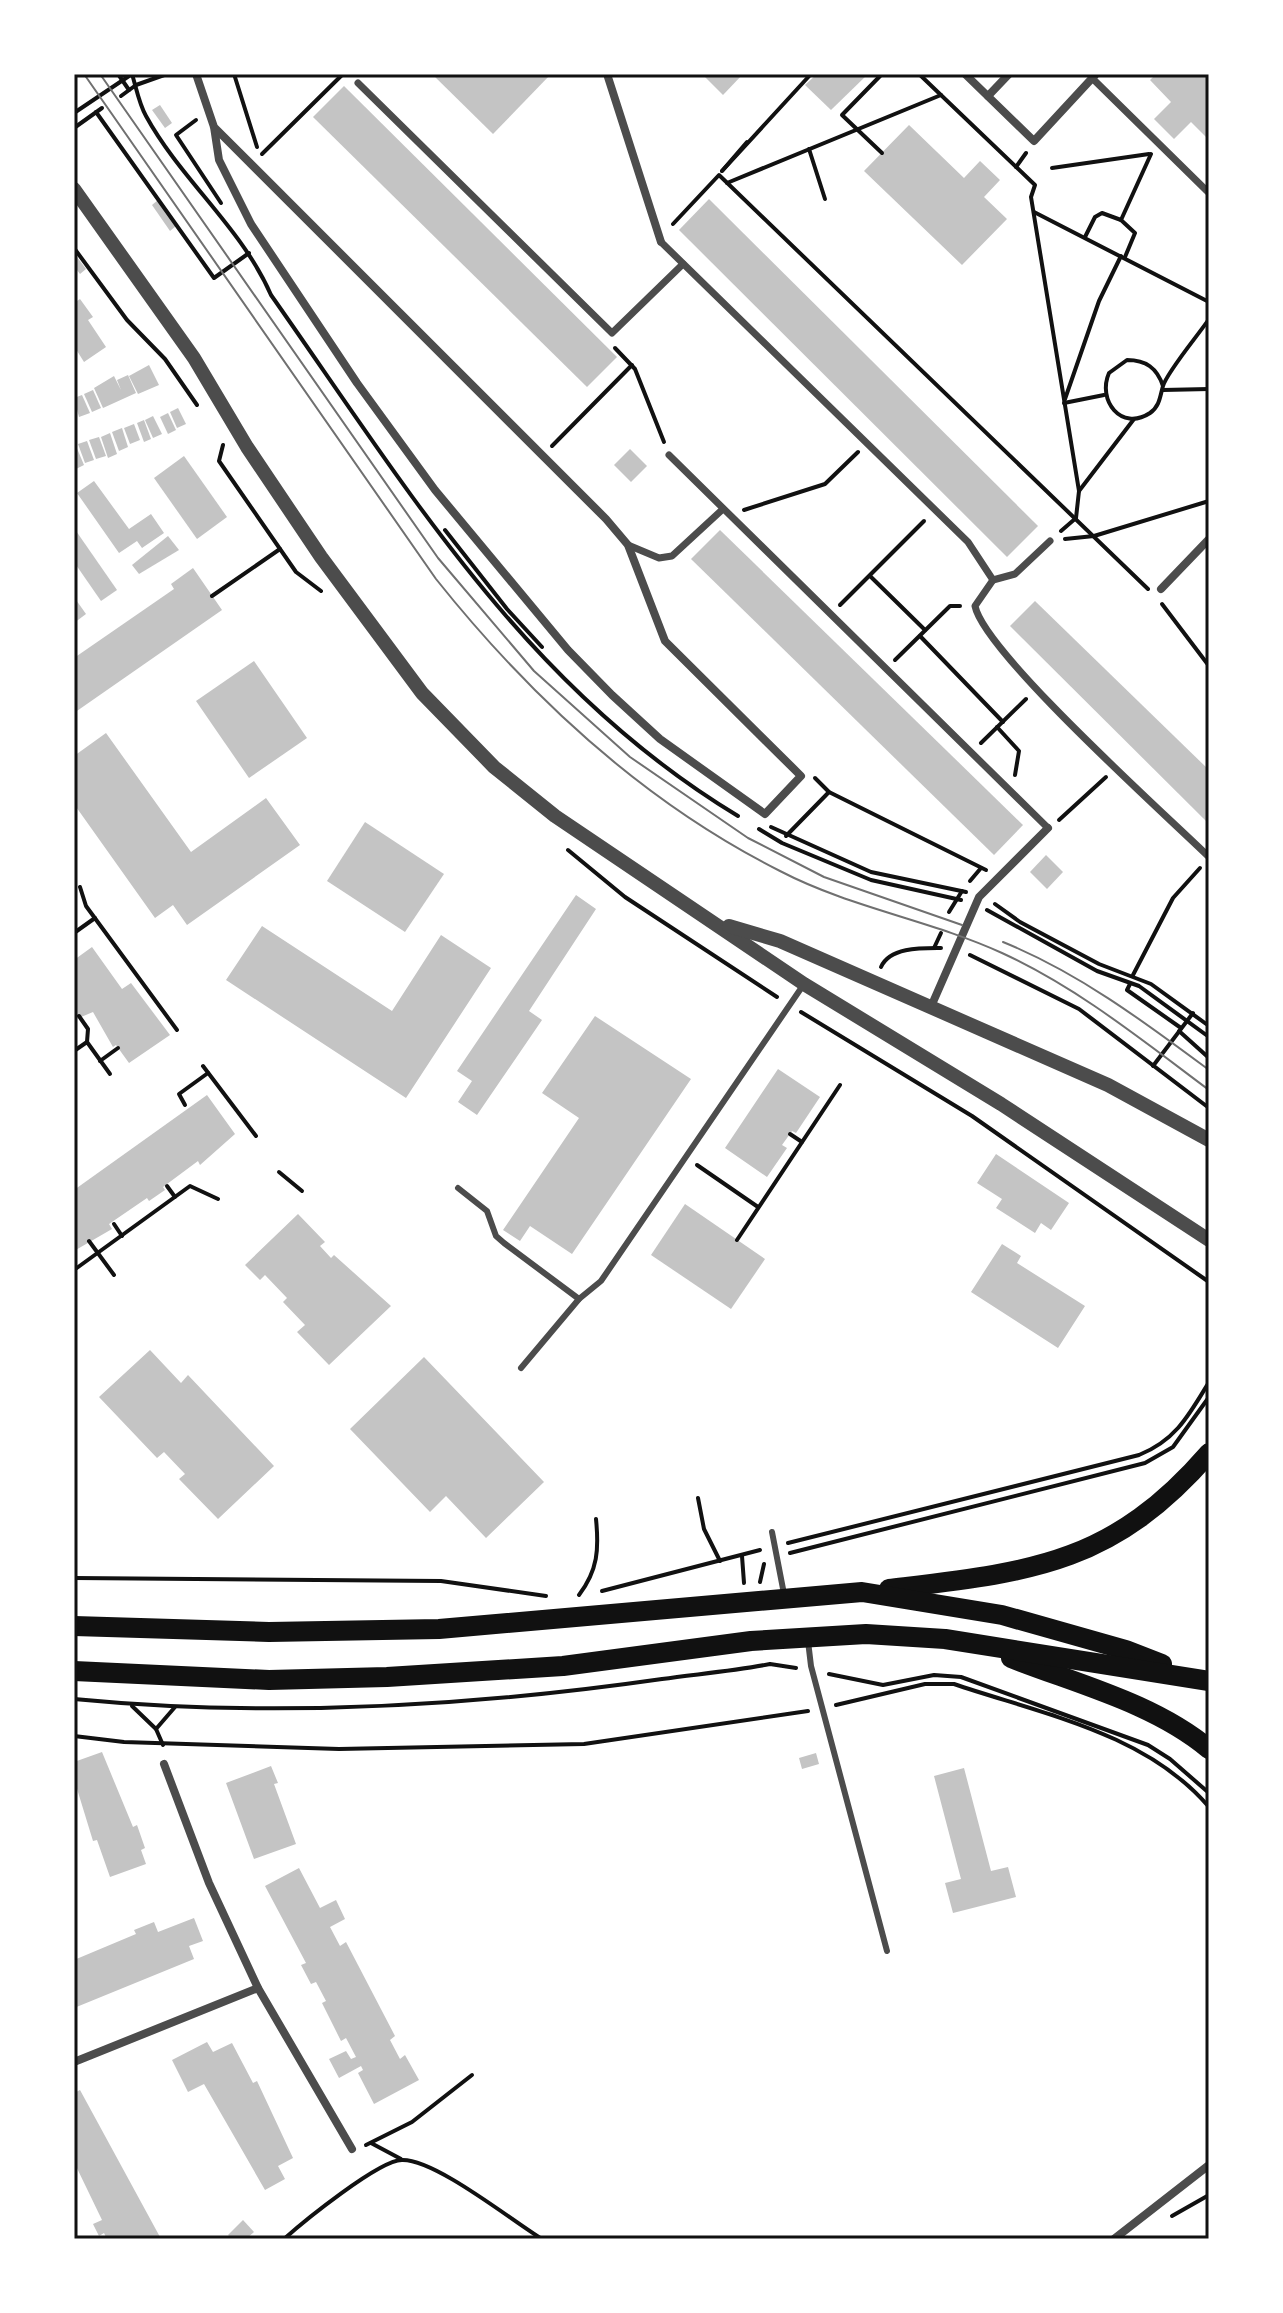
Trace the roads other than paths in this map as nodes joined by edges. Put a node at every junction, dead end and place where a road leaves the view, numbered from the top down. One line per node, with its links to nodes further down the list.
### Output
1 (196, 74): 8 (street)
2 (607, 74): 11 (street)
3 (965, 74): 7 (street)
4 (1009, 74): 7 (street)
5 (1094, 76): 7 (street); 10 (street)
6 (358, 83): 12 (street)
7 (988, 96)
8 (214, 127): 17 (street); 17 (street)
9 (74, 189): 22 (street)
10 (1209, 193)
11 (661, 242): 12 (street)
12 (683, 264): 18 (street)
13 (669, 455): 14 (street)
14 (723, 509): 17 (street); 20 (street)
15 (1209, 539): 19 (street)
16 (1050, 541): 18 (street)
17 (628, 545)
18 (993, 580): 21 (street)
19 (1161, 589)
20 (1048, 828): 24 (street)
21 (1209, 857)
22 (717, 922): 23 (street); 24 (street)
23 (804, 984): 27 (street); 28 (lane)
24 (929, 1010): 25 (street)
25 (1209, 1140)
26 (458, 1188): 28 (lane)
27 (1209, 1240)
28 (579, 1299): 29 (lane)
29 (521, 1368)
30 (1209, 1453): 32 (main road)
31 (772, 1532): 33 (lane)
32 (862, 1592): 33 (main road); 38 (main road)
33 (785, 1597): 34 (main road)
34 (74, 1626)
35 (808, 1637): 36 (main road); 37 (main road); 41 (lane)
36 (977, 1645): 38 (main road); 39 (main road)
37 (74, 1671)
38 (1202, 1679)
39 (1209, 1749)
40 (164, 1764): 42 (street)
41 (887, 1951)
42 (258, 1988): 43 (street); 44 (street)
43 (74, 2062)
44 (352, 2149)
45 (1209, 2165): 46 (street)
46 (1114, 2239)

